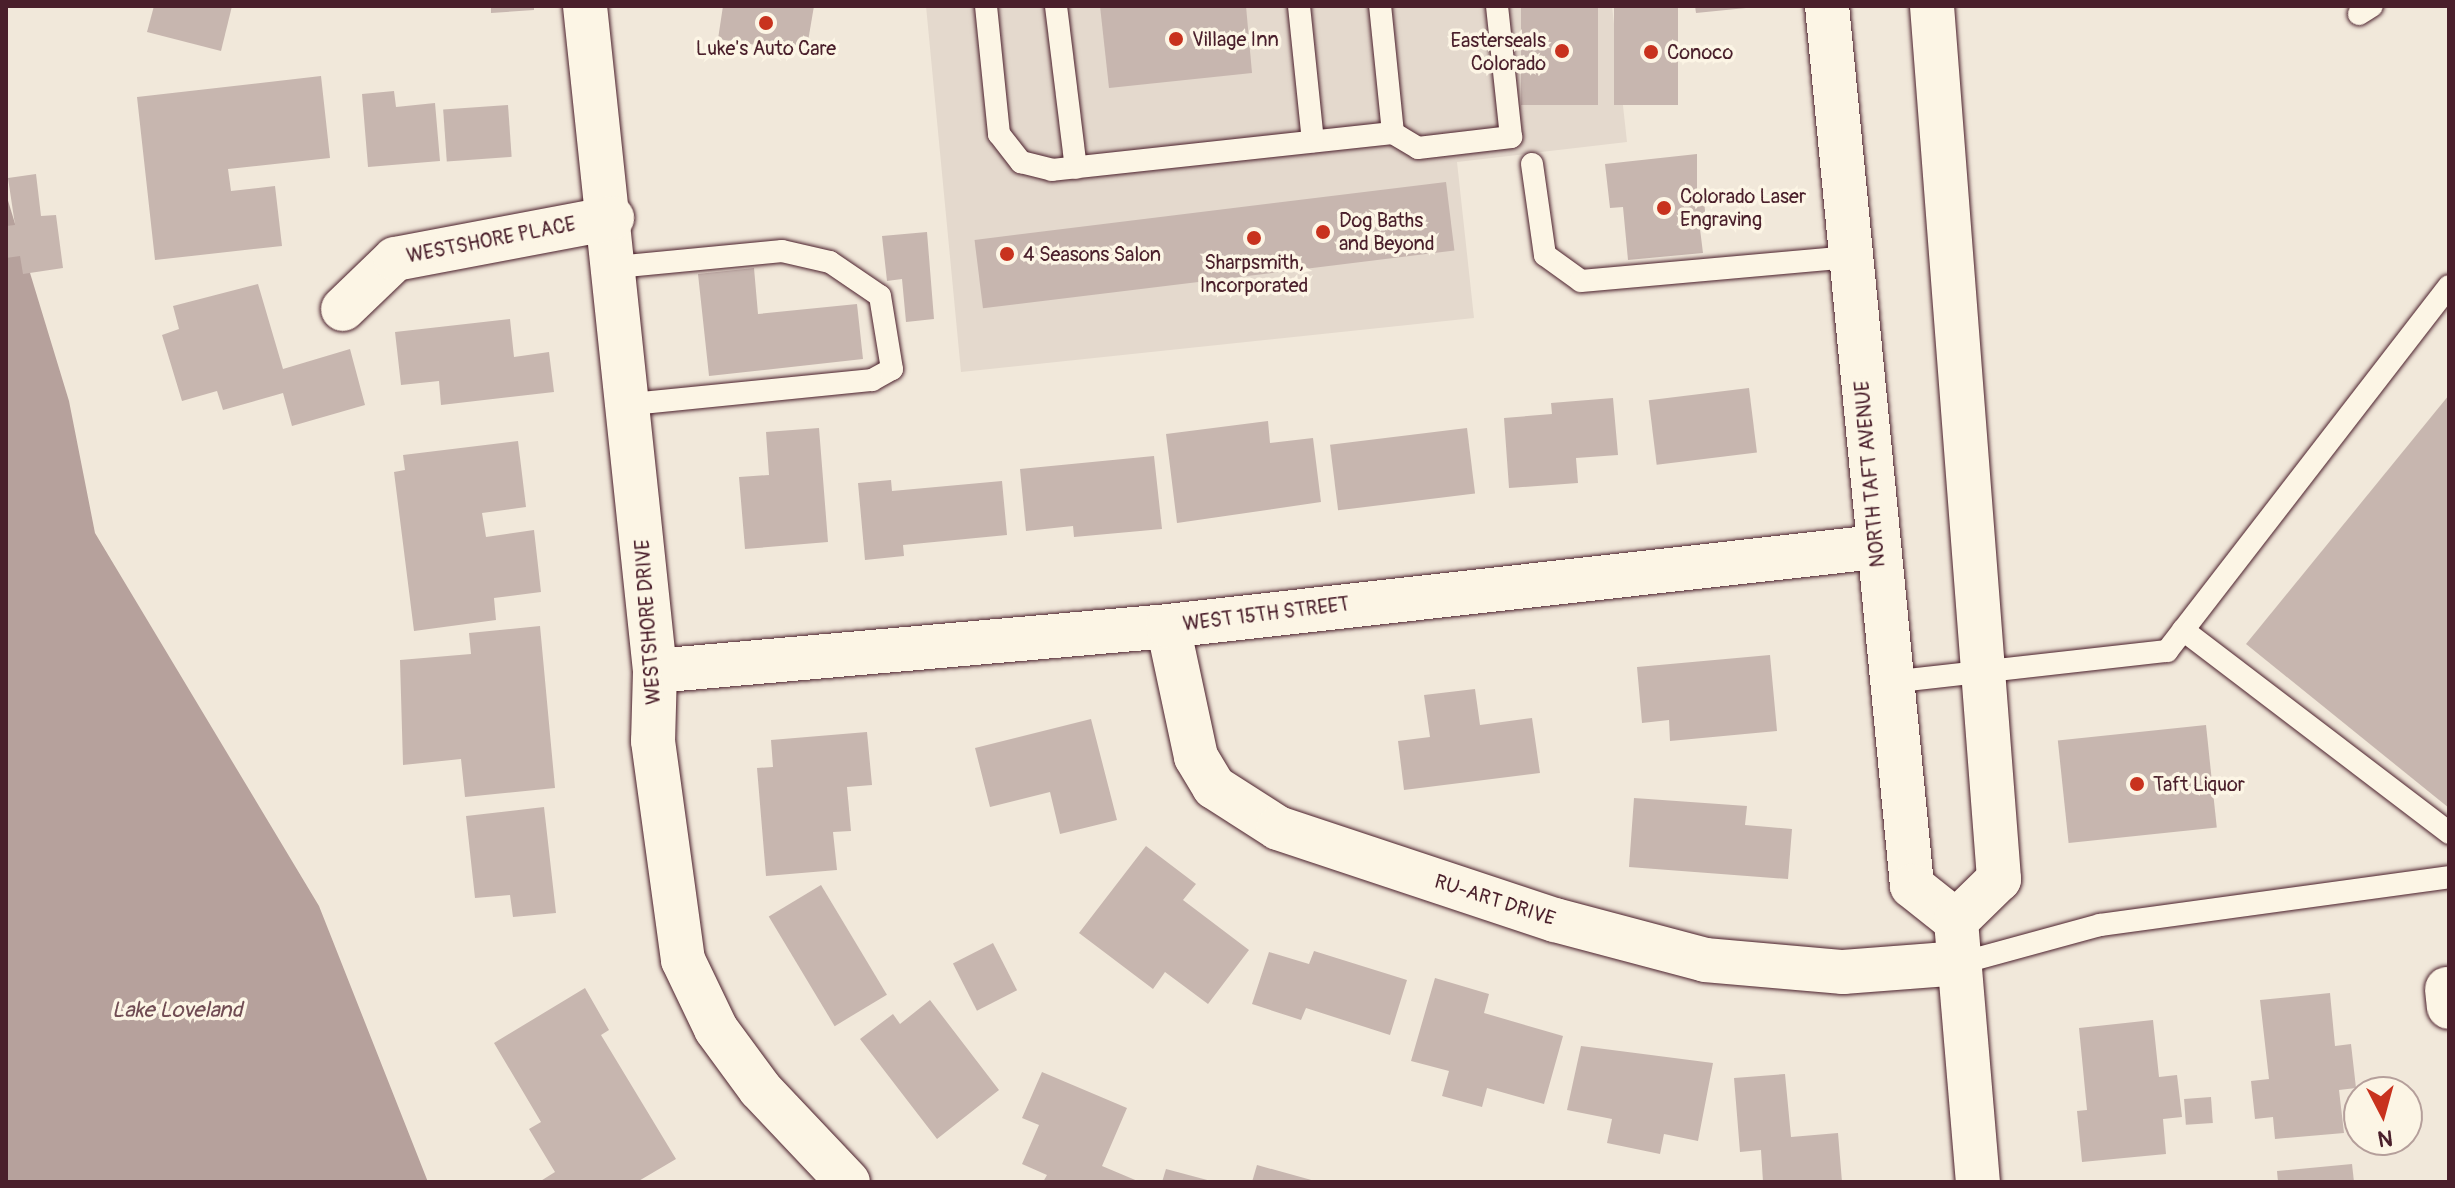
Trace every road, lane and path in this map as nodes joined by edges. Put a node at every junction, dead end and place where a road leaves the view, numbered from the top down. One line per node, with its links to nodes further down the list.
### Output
1 (585, 6): 13 (street, WESTSHORE DRIVE)
2 (986, 6): 12 (lane)
3 (1056, 6): 12 (lane)
4 (1299, 6): 10 (lane)
5 (1380, 6): 9 (lane)
6 (1497, 6): 9 (lane)
7 (1827, 6): 14 (street, NORTH TAFT AVENUE)
8 (1932, 6): 23 (street)
9 (1393, 133): 10 (lane)
10 (1313, 141): 12 (lane)
11 (1532, 164): 14 (lane)
12 (1076, 168)
13 (612, 218): 15 (street, WESTSHORE DRIVE); 17 (street, WESTSHORE PLACE)
14 (1850, 257): 19 (street, NORTH TAFT AVENUE)
15 (616, 267): 18 (street, WESTSHORE DRIVE); 18 (lane)
16 (2449, 286): 21 (lane)
17 (343, 309)
18 (630, 404): 22 (street, WESTSHORE DRIVE)
19 (1876, 547): 20 (street, WEST 15TH STREET); 24 (street, NORTH TAFT AVENUE)
20 (1168, 626): 22 (street, WEST 15TH STREET); 28 (street, RU-ART DRIVE)
21 (2183, 630): 23 (lane); 25 (lane)
22 (655, 671): 29 (street, WESTSHORE DRIVE)
23 (1984, 673): 24 (lane); 27 (street)
24 (1890, 682): 27 (street, NORTH TAFT AVENUE)
25 (2449, 833)
26 (2449, 877): 28 (lane)
27 (1956, 921): 28 (street)
28 (1961, 963): 30 (street)
29 (848, 1182)
30 (1978, 1182)

